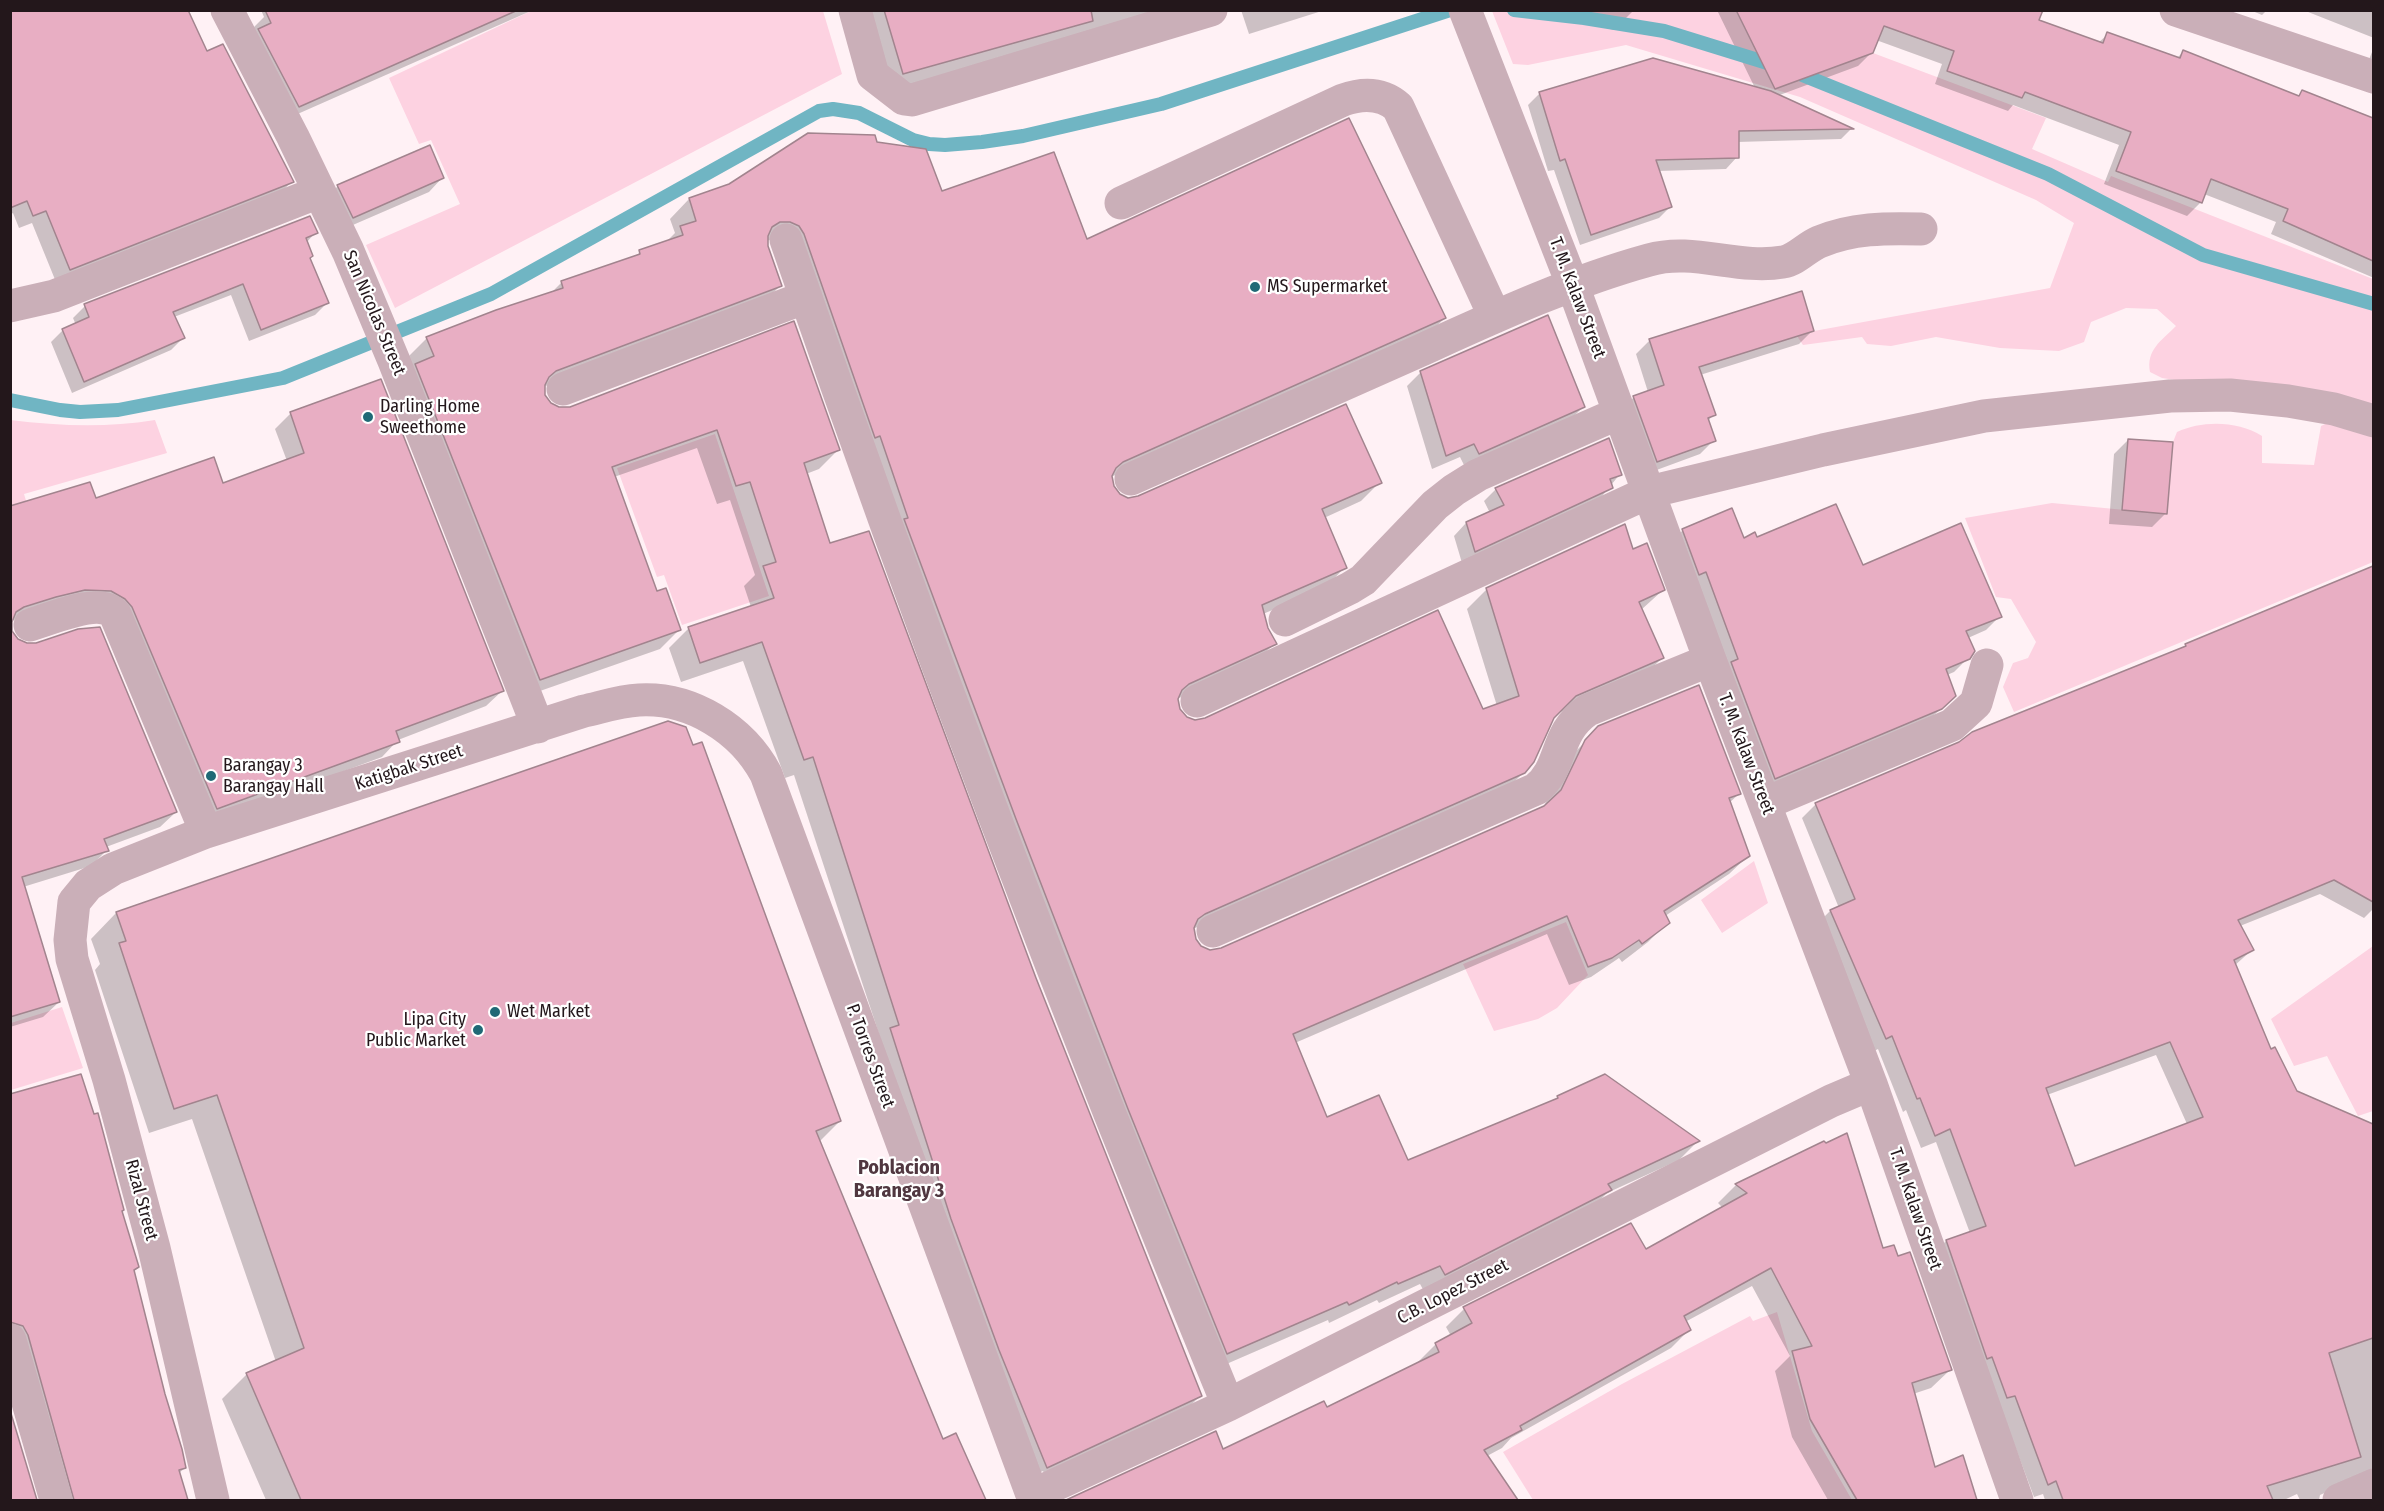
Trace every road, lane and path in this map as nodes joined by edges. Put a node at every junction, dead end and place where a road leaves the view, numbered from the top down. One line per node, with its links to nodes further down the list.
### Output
1 (855, 10): 2 (street)
2 (1211, 10)
3 (1465, 10): 11 (street, T. M. Kalaw Street)
4 (2176, 10): 6 (street)
5 (235, 13): 7 (street, San Nicolas Street)
6 (2373, 77)
7 (319, 192): 13 (street); 26 (street, San Nicolas Street)
8 (1121, 203): 14 (street)
9 (1921, 229): 11 (street)
10 (786, 240): 12 (street)
11 (1573, 286): 14 (street); 16 (street, T. M. Kalaw Street)
12 (806, 297): 15 (street); 33 (street)
13 (10, 306)
14 (1495, 317): 18 (street)
15 (563, 389)
16 (1619, 412): 19 (street, T. M. Kalaw Street); 20 (street)
17 (2373, 421): 19 (street)
18 (1131, 479)
19 (1649, 492): 22 (street, T. M. Kalaw Street); 24 (street)
20 (1285, 620)
21 (30, 626): 28 (street)
22 (1710, 660): 27 (street, T. M. Kalaw Street); 30 (street)
23 (1987, 665): 27 (street)
24 (1197, 701)
25 (620, 702): 26 (street, Katigbak Street); 35 (street, P. Torres Street)
26 (538, 727): 28 (street, Katigbak Street)
27 (1766, 803): 31 (street, T. M. Kalaw Street)
28 (206, 832): 29 (street, Katigbak Street)
29 (74, 902): 37 (street, Rizal Street)
30 (1213, 931)
31 (1871, 1084): 33 (street, C.B. Lopez Street); 38 (street, T. M. Kalaw Street)
32 (10, 1340): 36 (street)
33 (1228, 1405): 35 (street, C.B. Lopez Street)
34 (2373, 1485): 39 (street)
35 (1034, 1498)
36 (56, 1500)
37 (213, 1500)
38 (2017, 1500)
39 (2339, 1500)

